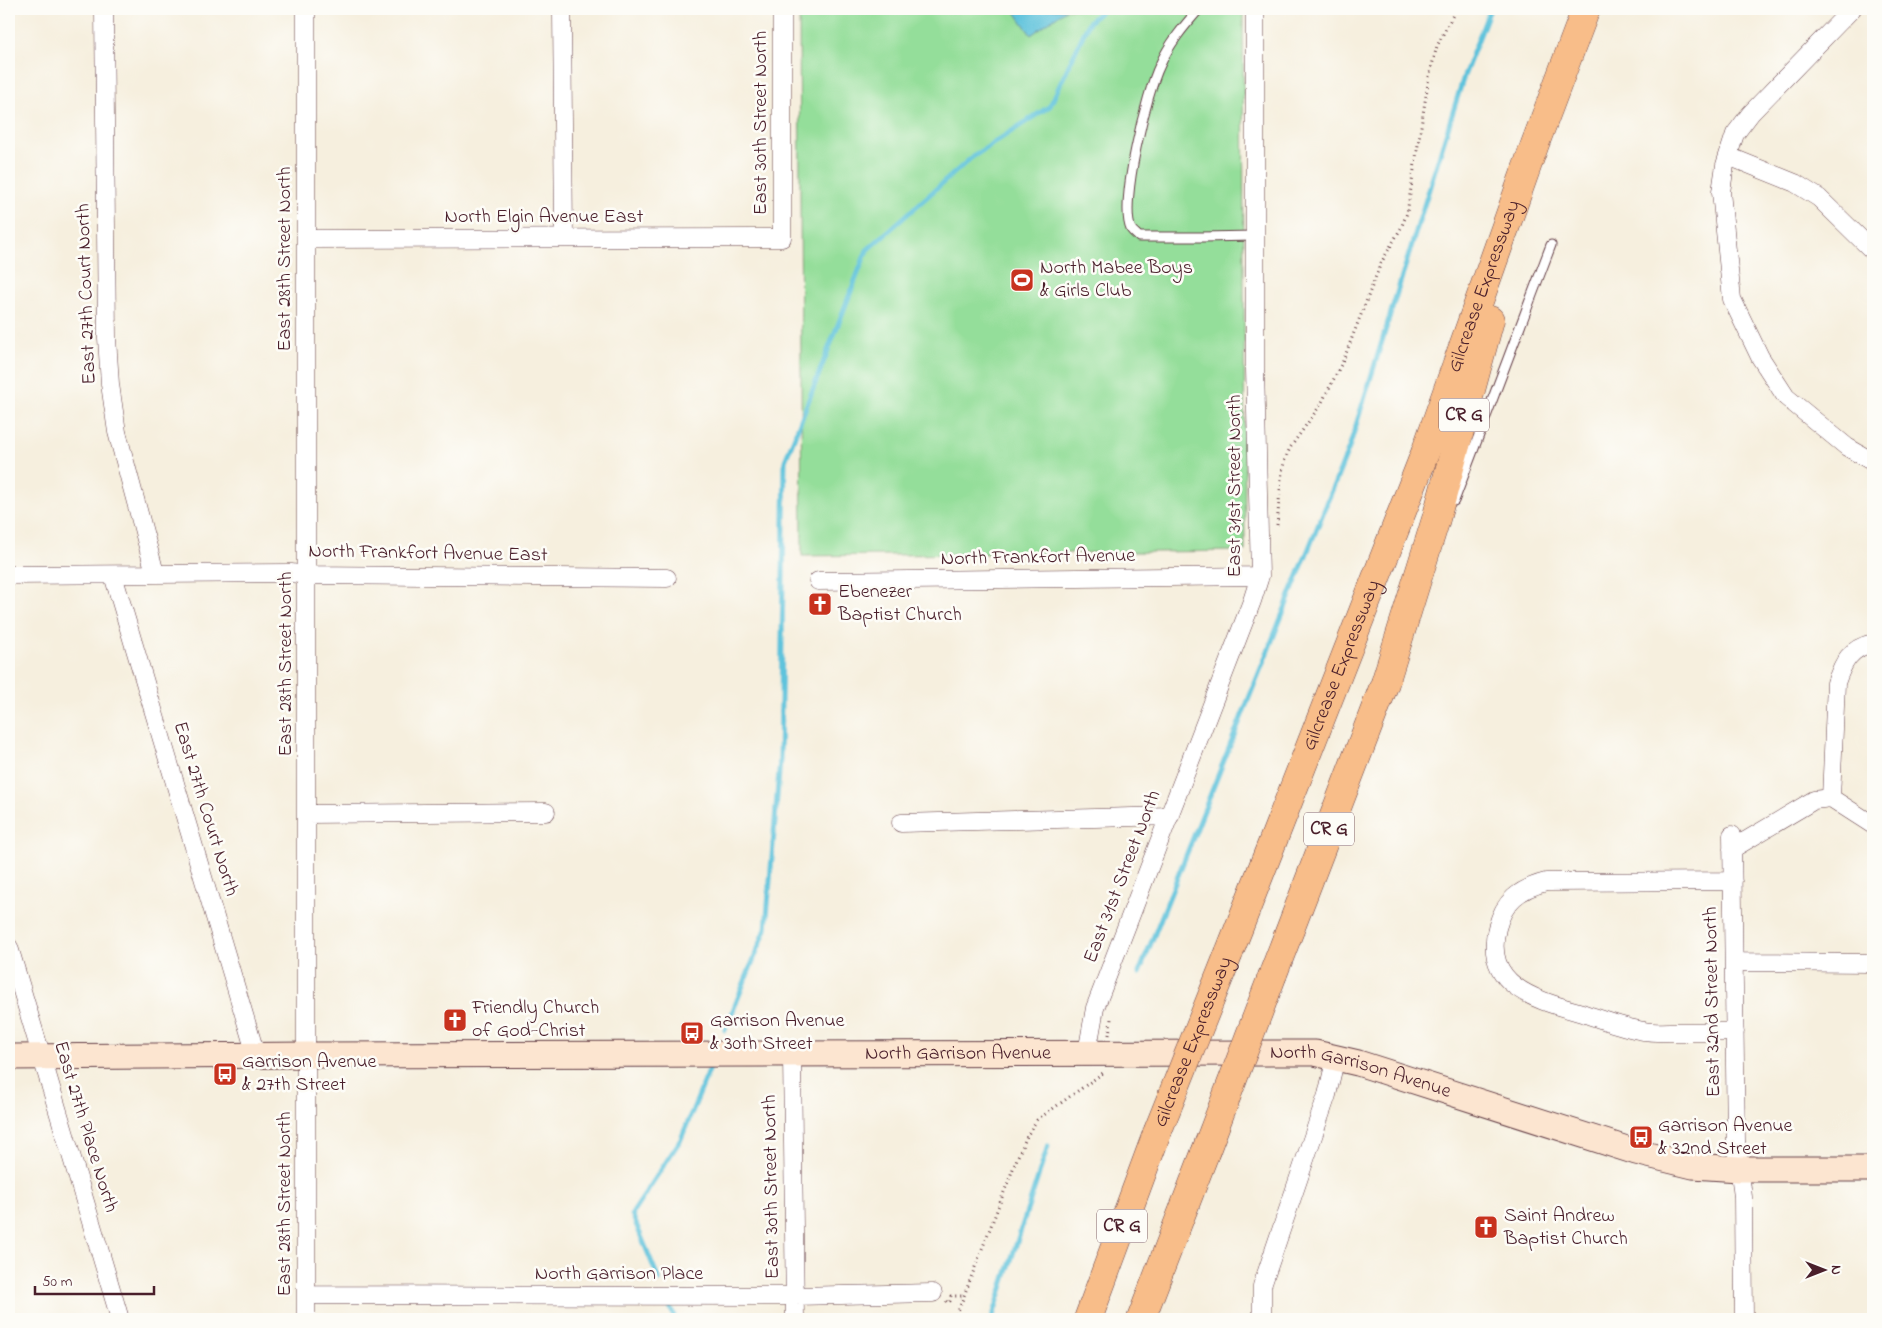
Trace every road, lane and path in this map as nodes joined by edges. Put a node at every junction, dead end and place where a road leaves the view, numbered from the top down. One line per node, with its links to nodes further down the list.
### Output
1 (104, 9): 20 (street, East 27th Court North)
2 (306, 9): 14 (street, East 28th Street North)
3 (562, 9): 12 (street)
4 (782, 9): 13 (street, East 30th Street North)
5 (1199, 9): 11 (lane)
6 (1255, 9): 11 (street, East 31st Street North)
7 (1586, 9): 9 (highway, Gilcrease Expressway / CR G)
8 (1852, 9): 10 (street)
9 (1535, 144): 28 (highway, CR G); 55 (highway, Gilcrease Expressway / CR G, bridge)
10 (1728, 156): 16 (street); 17 (street)
11 (1254, 236): 24 (street, East 31st Street North)
12 (564, 238): 13 (street, North Elgin Avenue East); 14 (street, North Elgin Avenue East)
13 (782, 238)
14 (306, 239): 23 (street, East 28th Street North)
15 (1551, 246): 18 (lane)
16 (1873, 251)
17 (1873, 462)
18 (1452, 506)
19 (1441, 534): 28 (lane)
20 (155, 573): 22 (street, North Frankfort Avenue East); 23 (street, North Frankfort Avenue East)
21 (9, 575): 22 (street, North Frankfort Avenue East)
22 (113, 575): 43 (street, East 27th Court North)
23 (307, 575): 25 (street, North Frankfort Avenue East); 31 (street, East 28th Street North)
24 (1260, 576): 26 (street, North Frankfort Avenue); 32 (street, East 31st Street North)
25 (667, 578)
26 (818, 581)
27 (1873, 643): 29 (street)
28 (1385, 683): 56 (highway, CR G, bridge)
29 (1831, 798): 34 (street); 35 (street, East 32nd Street North)
30 (546, 812): 31 (street)
31 (307, 814): 42 (street, East 28th Street North)
32 (1170, 816): 33 (street); 41 (street, East 31st Street North)
33 (901, 823)
34 (1873, 825)
35 (1733, 881): 37 (street, East 32nd Street North); 39 (street)
36 (9, 947): 45 (street, East 27th Place North)
37 (1734, 962): 38 (street); 39 (street, East 32nd Street North)
38 (1873, 963)
39 (1735, 1032): 47 (street, East 32nd Street North)
40 (792, 1053): 41 (street, North Garrison Avenue); 42 (street, North Garrison Avenue); 51 (street, East 30th Street North)
41 (1087, 1053): 46 (street, North Garrison Avenue)
42 (307, 1054): 43 (street, North Garrison Avenue); 50 (street, East 28th Street North)
43 (256, 1055): 45 (street, North Garrison Avenue)
44 (9, 1057): 45 (street, North Garrison Avenue)
45 (41, 1057): 52 (street, East 27th Place North)
46 (1336, 1058): 47 (street, North Garrison Avenue); 57 (street)
47 (1740, 1169): 48 (street, North Garrison Avenue); 58 (street, East 32nd Street North)
48 (1873, 1169)
49 (933, 1293): 51 (street, North Garrison Place)
50 (306, 1295): 51 (street, North Garrison Place); 53 (street, East 28th Street North)
51 (795, 1296): 54 (street, East 30th Street North)
52 (120, 1319)
53 (306, 1319)
54 (795, 1319)
55 (1088, 1319)
56 (1141, 1319)
57 (1262, 1319)
58 (1744, 1319)

